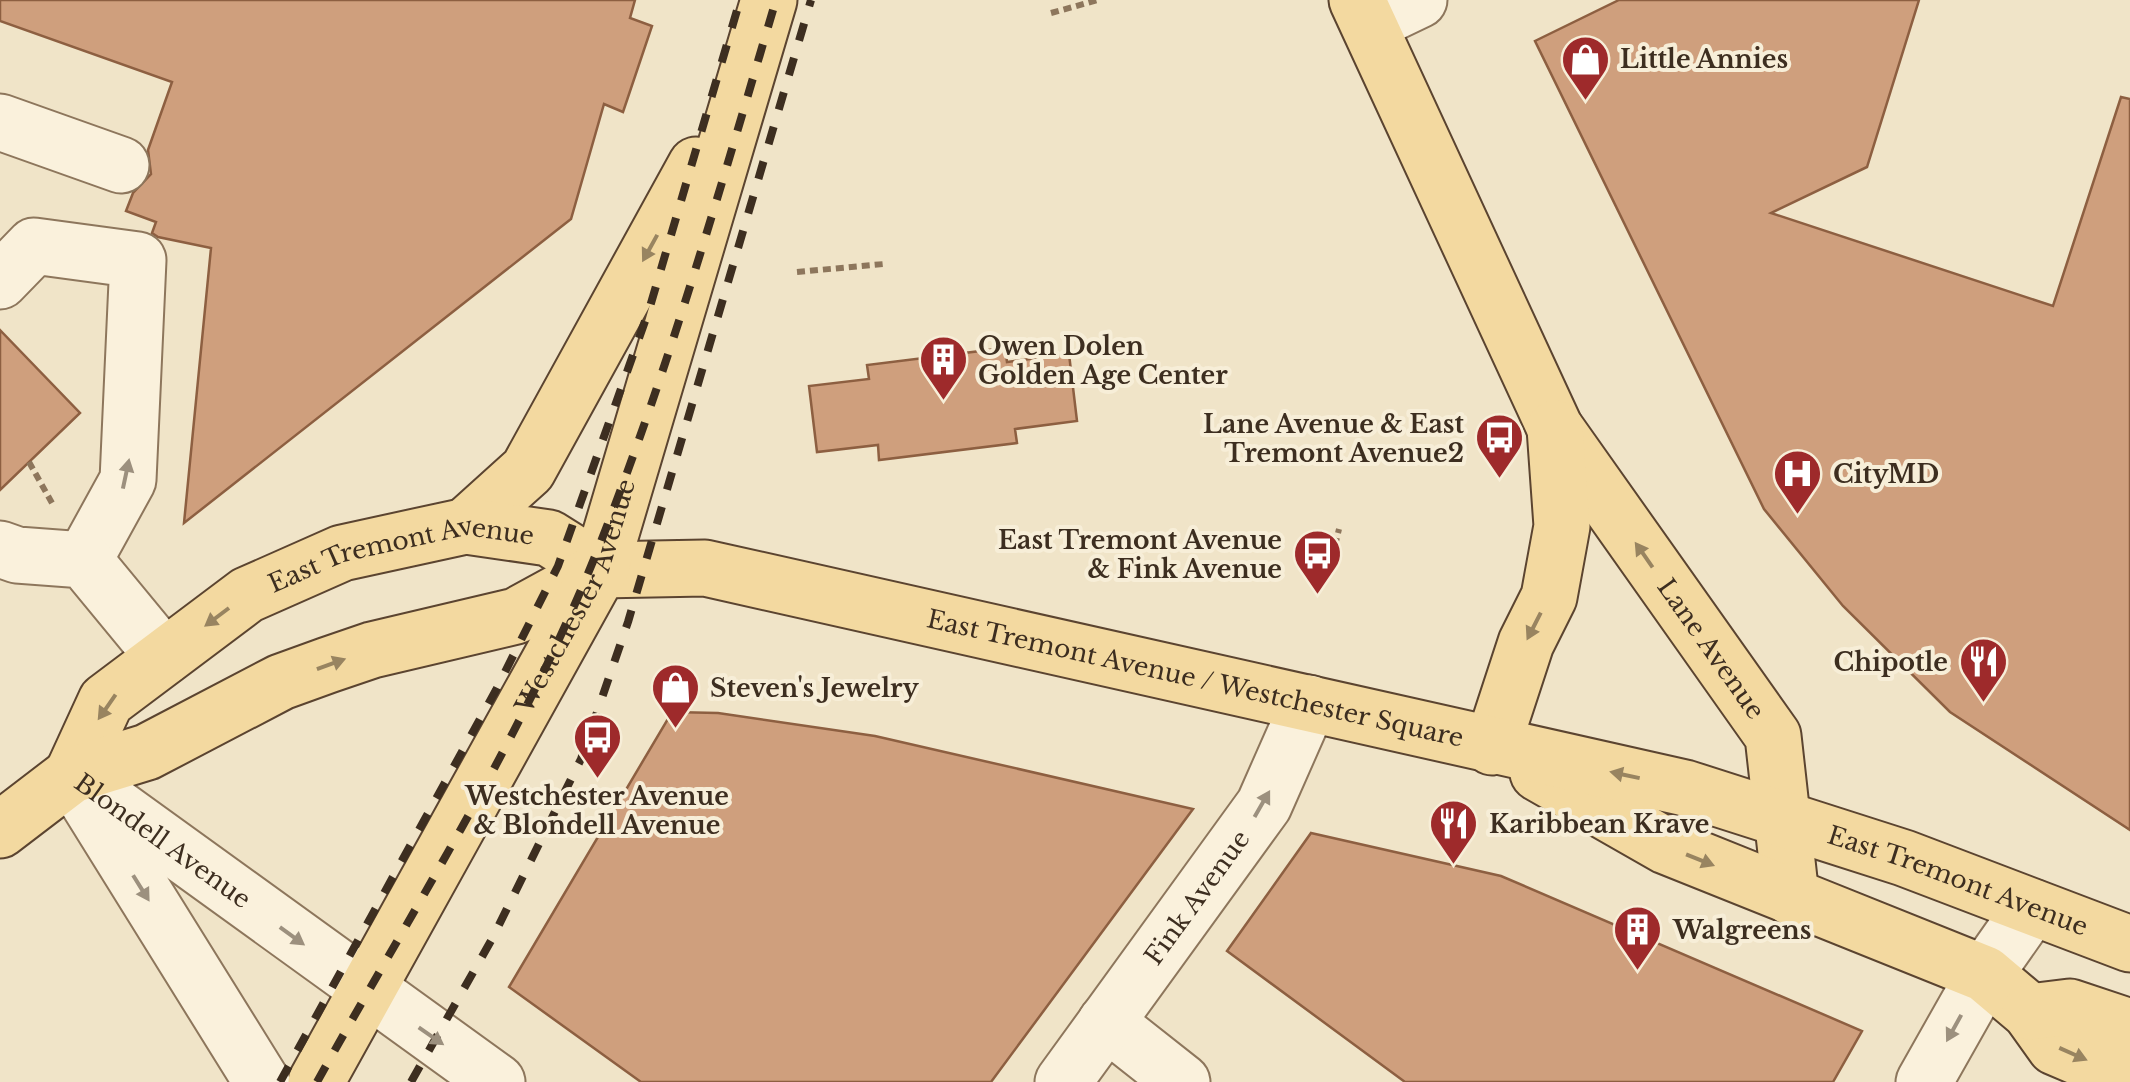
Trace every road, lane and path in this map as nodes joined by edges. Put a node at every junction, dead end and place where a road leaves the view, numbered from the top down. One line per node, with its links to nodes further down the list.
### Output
1 (769, 0): 6 (main road, Westchester Avenue)
2 (1098, 0): 5 (path)
3 (1419, 0): 4 (street)
4 (1363, 12): 12 (main road, Lane Avenue)
5 (1051, 13)
6 (748, 70): 13 (main road, Westchester Avenue, one-way to 13); 17 (main road, Westchester Avenue)
7 (0, 122): 8 (street)
8 (121, 165)
9 (884, 264): 10 (path)
10 (797, 272)
11 (0, 281): 16 (street, one-way to 11)
12 (1556, 428): 21 (main road, Lane Avenue, one-way to 21); 23 (main road, Lane Avenue, one-way to 12)
13 (466, 526): 17 (main road, East Tremont Avenue); 19 (main road, East Tremont Avenue, one-way to 19)
14 (1339, 530): 18 (path)
15 (0, 549): 16 (street)
16 (84, 560): 19 (street)
17 (600, 570): 20 (main road, East Tremont Avenue / Westchester Square); 22 (main road, East Tremont Avenue, one-way to 17); 29 (main road, Westchester Avenue)
18 (1329, 571)
19 (164, 657): 22 (main road, East Tremont Avenue, one-way to 22)
20 (1309, 703): 21 (main road, East Tremont Avenue / Westchester Square); 31 (street, Fink Avenue, one-way to 20)
21 (1492, 747): 23 (main road, East Tremont Avenue / Westchester Square, one-way to 21); 25 (main road, one-way to 25)
22 (72, 775): 24 (main road, East Tremont Avenue); 29 (street, Blondell Avenue, one-way to 29); 34 (street, Blondell Avenue, one-way to 34)
23 (1786, 820): 25 (main road, Lane Avenue); 26 (main road, East Tremont Avenue)
24 (0, 830)
25 (1791, 896): 28 (main road)
26 (2032, 908): 27 (main road, East Tremont Avenue); 28 (street)
27 (2130, 944)
28 (1985, 974): 30 (main road); 39 (street, one-way to 39)
29 (365, 990): 35 (main road, Westchester Avenue); 36 (street, Blondell Avenue, one-way to 36)
30 (2030, 1012): 32 (main road); 33 (main road, one-way to 33)
31 (1106, 1022): 37 (street, Fink Avenue); 38 (street)
32 (2130, 1027)
33 (2130, 1080)
34 (262, 1082)
35 (316, 1082)
36 (497, 1082)
37 (1063, 1082)
38 (1182, 1082)
39 (1924, 1082)

